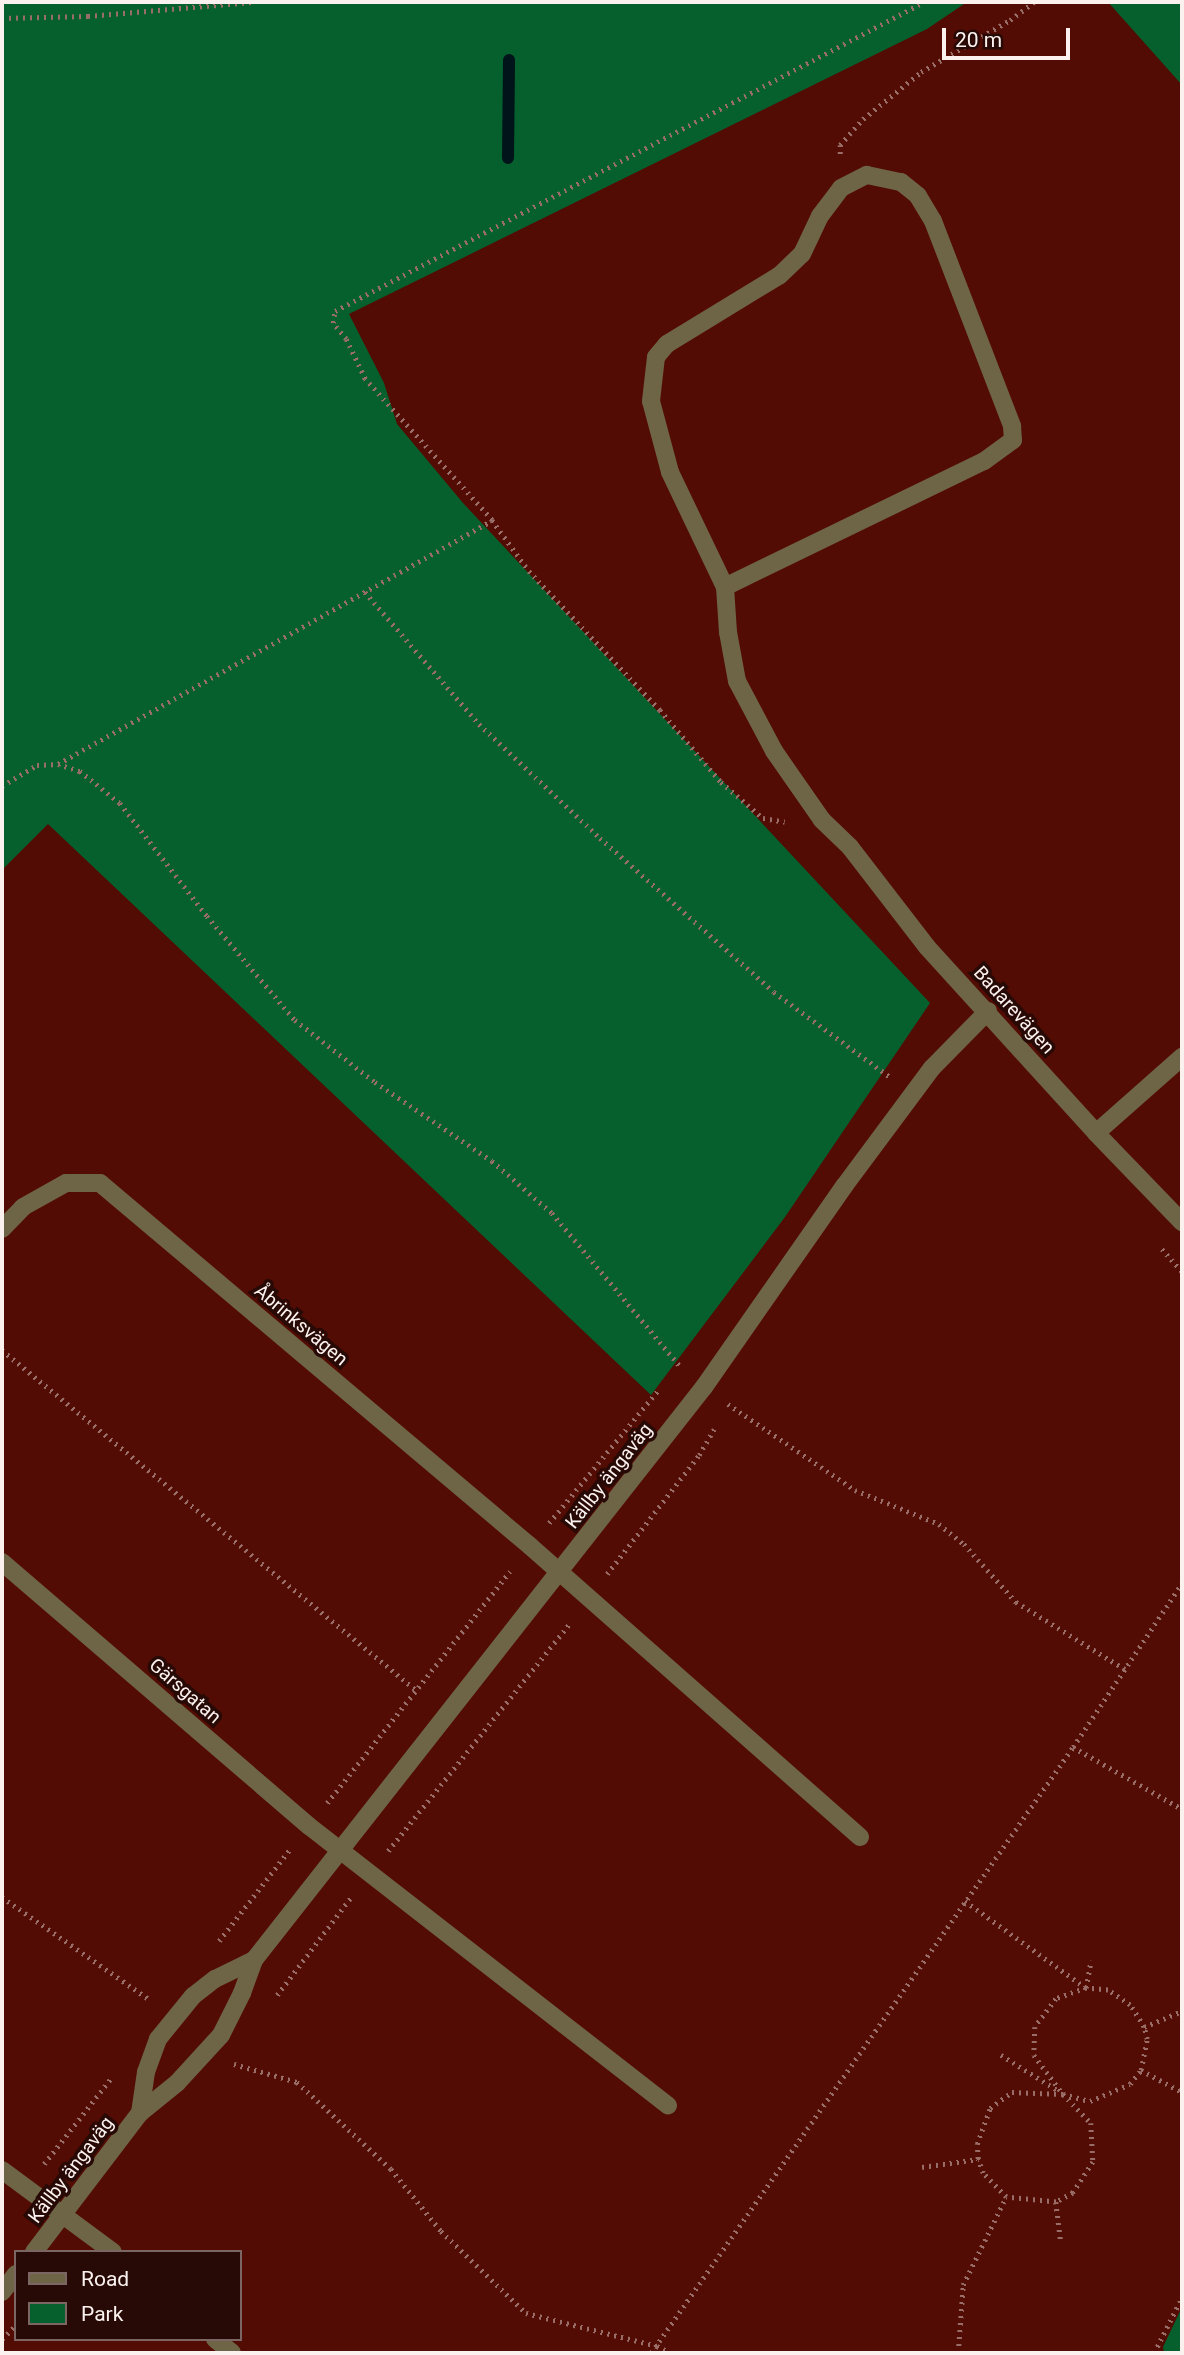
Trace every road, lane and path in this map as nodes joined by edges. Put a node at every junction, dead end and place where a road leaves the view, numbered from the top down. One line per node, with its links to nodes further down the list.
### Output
1 (252, 2): 4 (path)
2 (924, 2): 6 (path)
3 (1034, 2): 5 (path)
4 (2, 18)
5 (841, 188): 7 (street); 7 (street)
6 (492, 520): 8 (path); 11 (path)
7 (725, 587): 11 (street, Badarevägen)
8 (365, 592): 9 (path); 14 (path)
9 (58, 764): 10 (path); 19 (path)
10 (2, 786)
11 (822, 820): 12 (street, Badarevägen)
12 (988, 1011): 14 (street, Källby ängaväg); 15 (street, Badarevägen)
13 (1182, 1057): 15 (street)
14 (912, 1094): 22 (street, Källby ängaväg)
15 (1097, 1133): 16 (street, Badarevägen)
16 (1182, 1222)
17 (2, 1229): 26 (street, Åbrinksvägen)
18 (2, 1350): 32 (path)
19 (680, 1365): 20 (path); 22 (path)
20 (672, 1374)
21 (665, 1382): 26 (path)
22 (704, 1387): 23 (path); 28 (street, Källby ängaväg)
23 (728, 1404): 24 (path); 31 (path)
24 (723, 1414)
25 (717, 1424): 30 (path)
26 (530, 1546): 28 (street, Åbrinksvägen); 32 (path)
27 (2, 1562): 35 (street, Gärsgatan)
28 (560, 1574): 30 (street, Åbrinksvägen); 37 (street, Källby ängaväg)
29 (1182, 1583): 31 (path)
30 (589, 1599): 36 (street, Åbrinksvägen); 38 (path)
31 (1125, 1670): 33 (path)
32 (416, 1690): 35 (path)
33 (1073, 1747): 34 (path); 40 (path)
34 (1182, 1809)
35 (309, 1826): 37 (street, Gärsgatan); 41 (path)
36 (860, 1837)
37 (341, 1852): 38 (street, Gärsgatan); 42 (street, Källby ängaväg)
38 (369, 1875): 45 (path); 55 (street, Gärsgatan)
39 (2, 1897): 47 (path)
40 (965, 1901): 44 (path); 71 (path)
41 (216, 1945)
42 (254, 1960): 47 (street, Källby ängaväg); 56 (street, Källby ängaväg)
43 (1091, 1960): 44 (path)
44 (1086, 1988): 48 (path); 54 (path)
45 (271, 2003)
46 (1182, 2011): 48 (path)
47 (176, 2018): 56 (street, Källby ängaväg)
48 (1144, 2027): 51 (path)
49 (238, 2053): 71 (path)
50 (1001, 2055): 54 (path)
51 (1141, 2070): 53 (path); 54 (path)
52 (116, 2072): 60 (path)
53 (1182, 2092)
54 (1063, 2094): 57 (path); 62 (path)
55 (668, 2105)
56 (140, 2113): 63 (street, Källby ängaväg)
57 (978, 2159): 58 (path); 61 (path)
58 (922, 2167)
59 (2, 2170): 60 (street)
60 (26, 2187): 63 (street)
61 (1006, 2197): 62 (path); 75 (path)
62 (1056, 2202): 64 (path)
63 (64, 2214): 65 (street, Källby ängaväg); 66 (street)
64 (1061, 2240)
65 (36, 2250)
66 (110, 2250)
67 (14, 2277): 68 (street)
68 (2, 2292)
69 (1182, 2297): 76 (path)
70 (217, 2341): 72 (street)
71 (657, 2346): 73 (path); 74 (path)
72 (232, 2353)
73 (652, 2353)
74 (671, 2353)
75 (958, 2353)
76 (1153, 2353)

